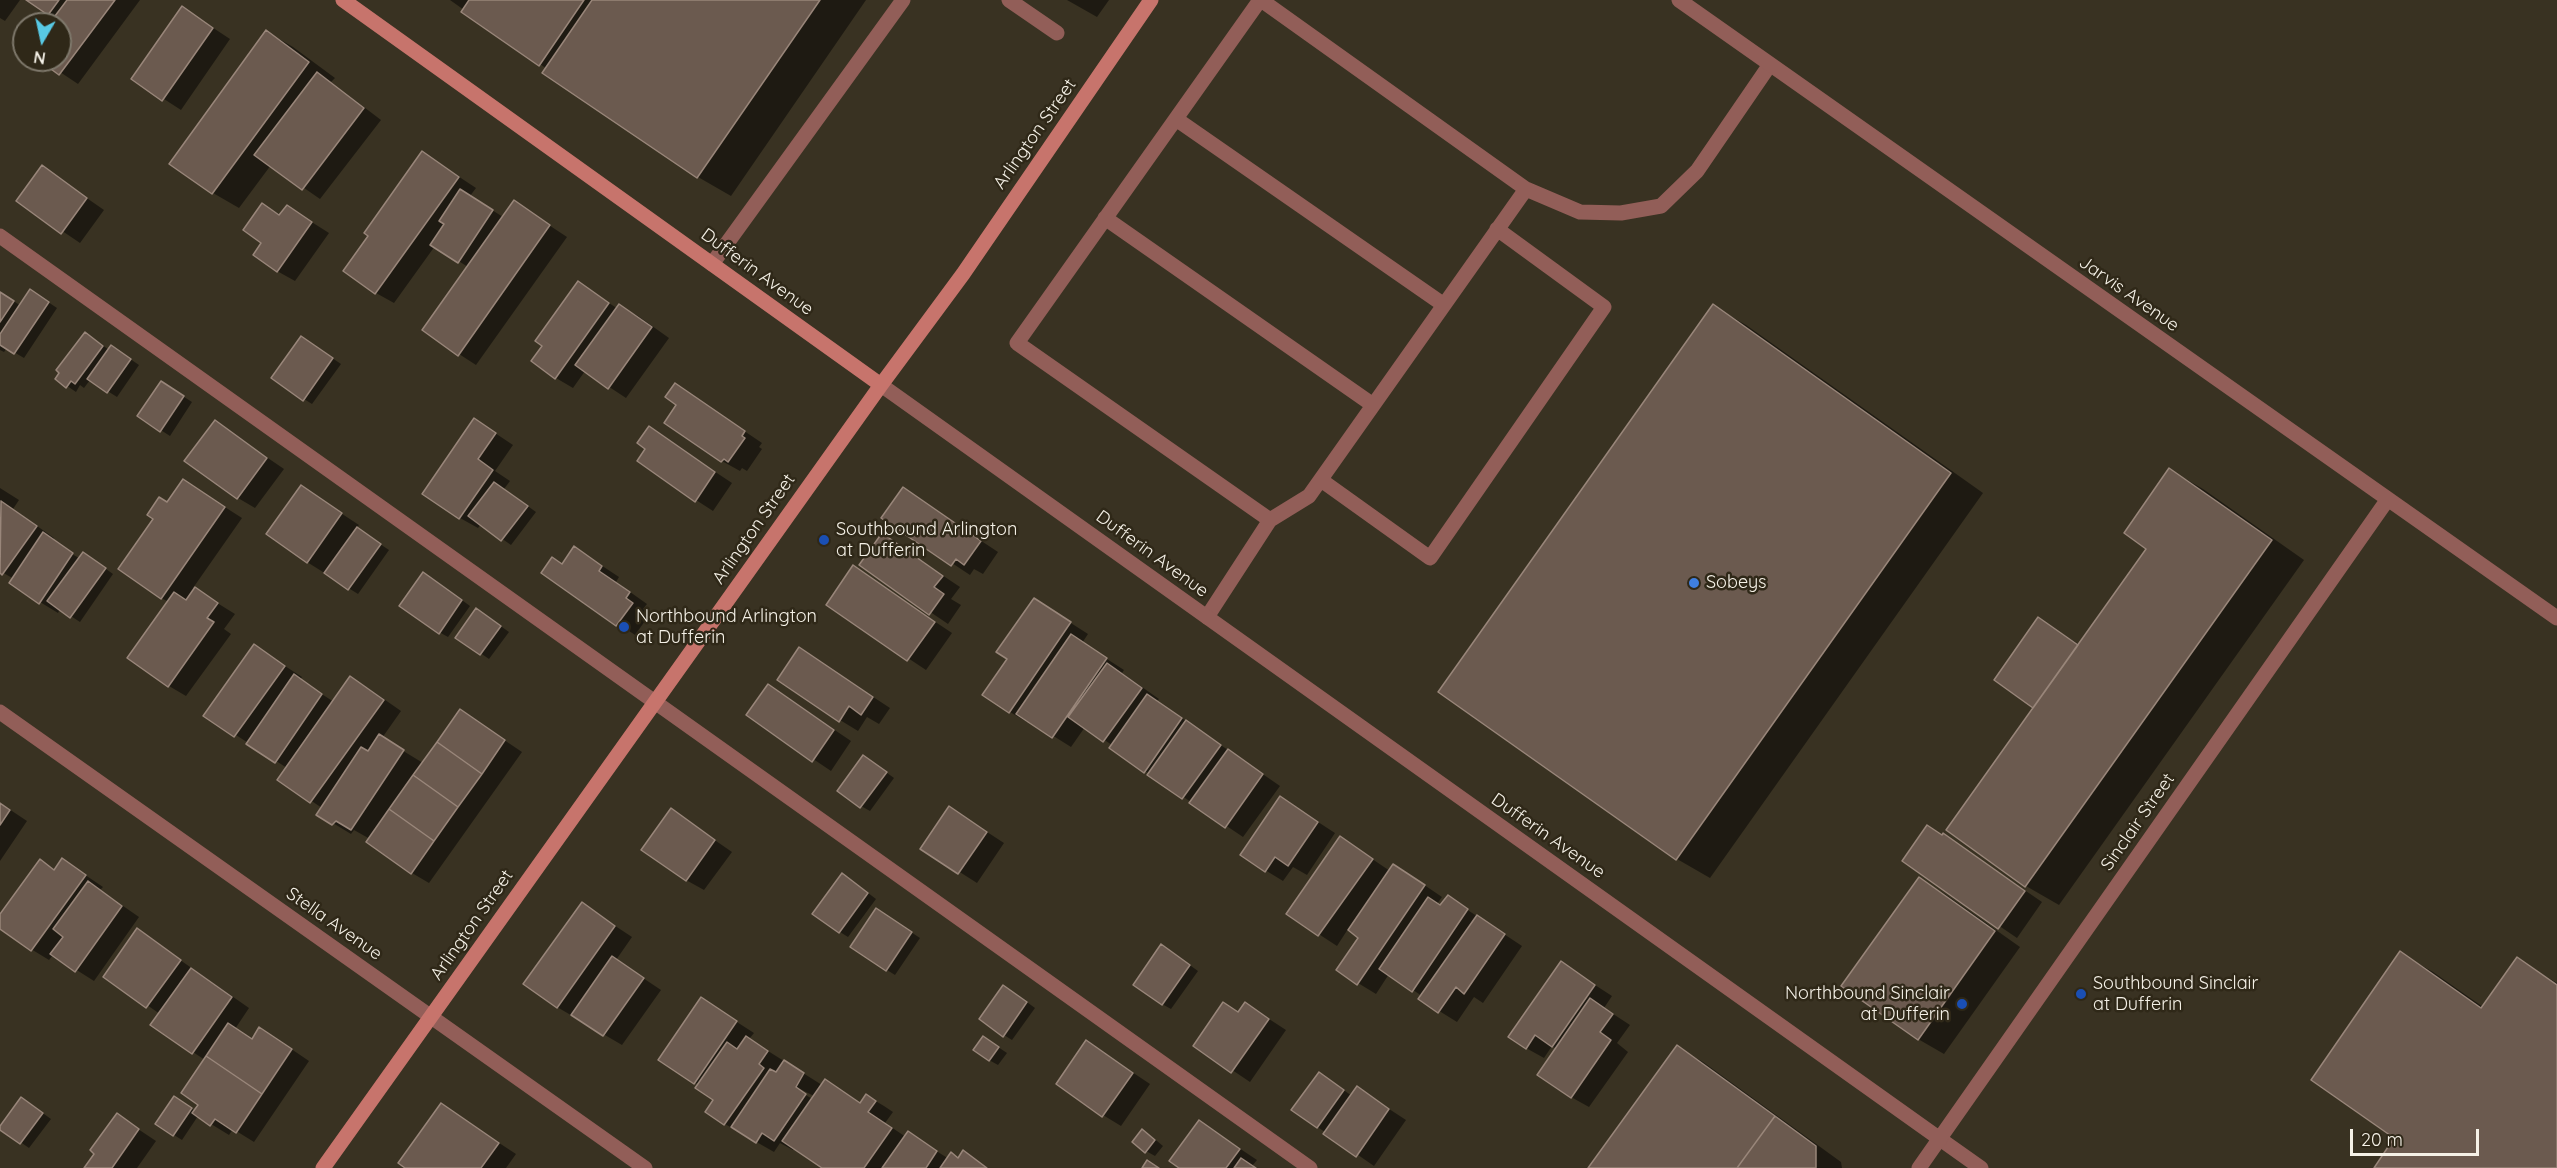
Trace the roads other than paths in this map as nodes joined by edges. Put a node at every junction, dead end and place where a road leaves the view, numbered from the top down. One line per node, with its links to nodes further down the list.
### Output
1 (343, 0): 14 (main road, Dufferin Avenue)
2 (903, 0): 14 (street)
3 (1009, 0): 7 (street)
4 (1151, 0): 16 (main road, Arlington Street)
5 (1261, 0): 9 (street); 10 (street)
6 (1679, 0): 8 (street, Jarvis Avenue)
7 (1057, 33)
8 (1769, 66): 10 (street); 19 (street, Jarvis Avenue)
9 (1176, 119): 11 (street); 15 (street)
10 (1526, 189): 12 (street)
11 (1105, 218): 17 (street); 20 (street)
12 (1497, 229): 15 (street); 18 (street)
13 (0, 236): 23 (street)
14 (712, 264): 16 (main road, Dufferin Avenue)
15 (1444, 305): 17 (street)
16 (881, 385): 21 (street, Dufferin Avenue); 23 (main road, Arlington Street)
17 (1373, 405): 18 (street)
18 (1321, 480): 20 (street)
19 (2388, 499): 22 (street, Jarvis Avenue); 26 (street, Sinclair Street)
20 (1270, 520): 21 (street)
21 (1207, 617): 26 (street, Dufferin Avenue)
22 (2557, 618)
23 (655, 702): 25 (main road, Arlington Street); 29 (street)
24 (0, 712): 25 (street, Stella Avenue)
25 (431, 1017): 27 (main road, Arlington Street); 28 (street, Stella Avenue)
26 (1940, 1138): 30 (street, Sinclair Street); 31 (street, Dufferin Avenue)
27 (323, 1168)
28 (645, 1168)
29 (1310, 1168)
30 (1919, 1168)
31 (1981, 1168)

